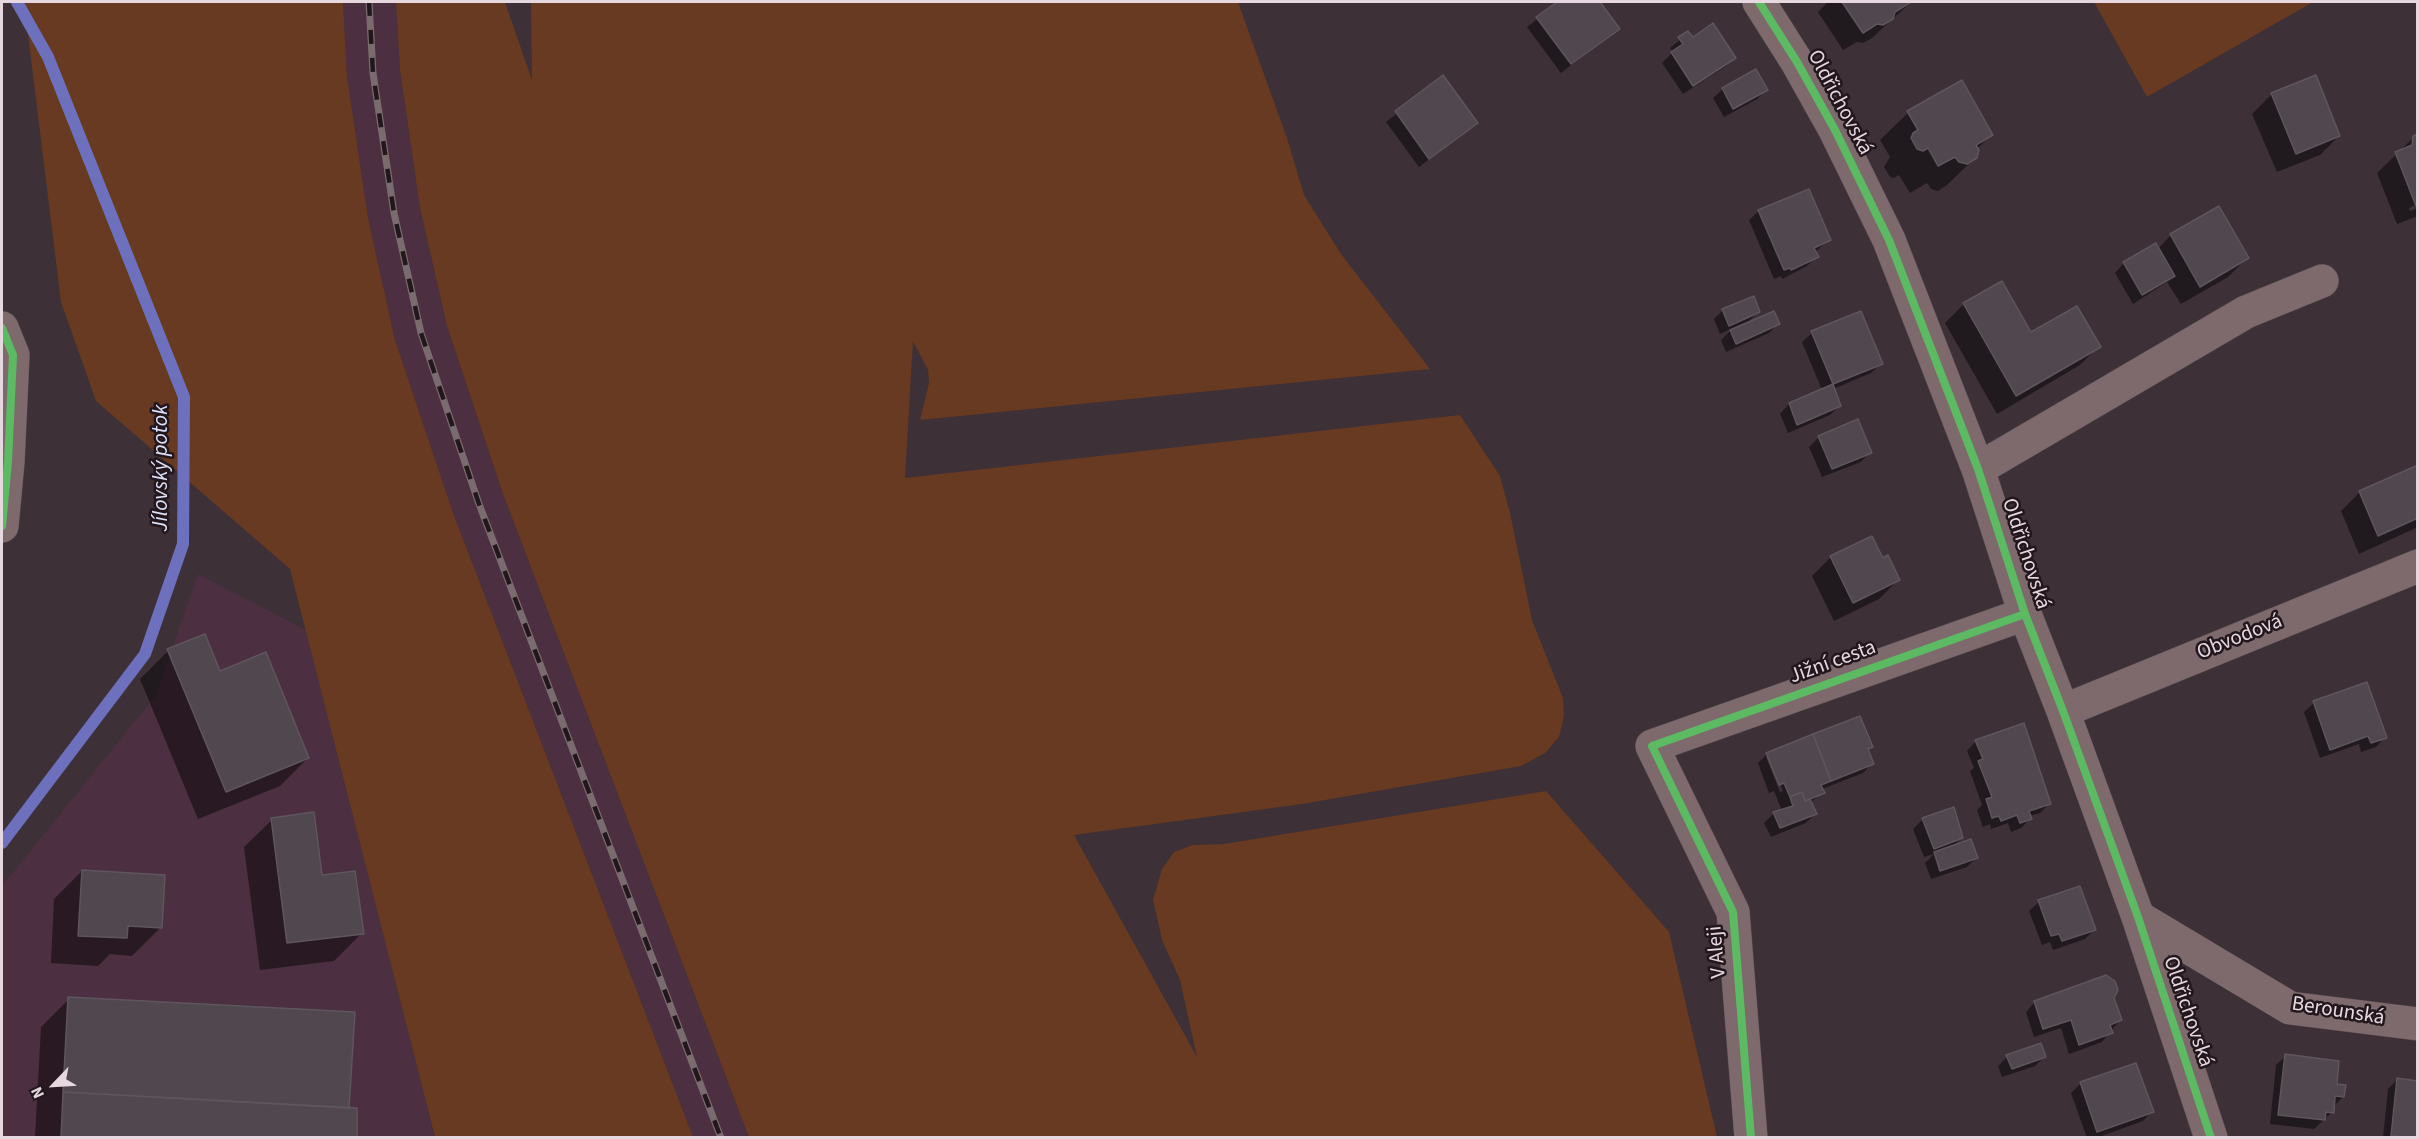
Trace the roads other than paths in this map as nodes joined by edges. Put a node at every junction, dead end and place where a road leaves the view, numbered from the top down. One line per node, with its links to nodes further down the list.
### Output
1 (1759, 2): 4 (street, Oldřichovská)
2 (2322, 281): 4 (street)
3 (2, 328): 5 (street)
4 (1978, 469): 7 (street, Oldřichovská)
5 (2, 526)
6 (2418, 566): 8 (street, Obvodová)
7 (2025, 614): 8 (street, Oldřichovská); 9 (street, Jižní cesta)
8 (2063, 711): 10 (street, Oldřichovská)
9 (1652, 746): 12 (street, V Aleji)
10 (2138, 917): 11 (street, Berounská); 13 (street, Oldřichovská)
11 (2418, 1024)
12 (1751, 1137)
13 (2211, 1137)

